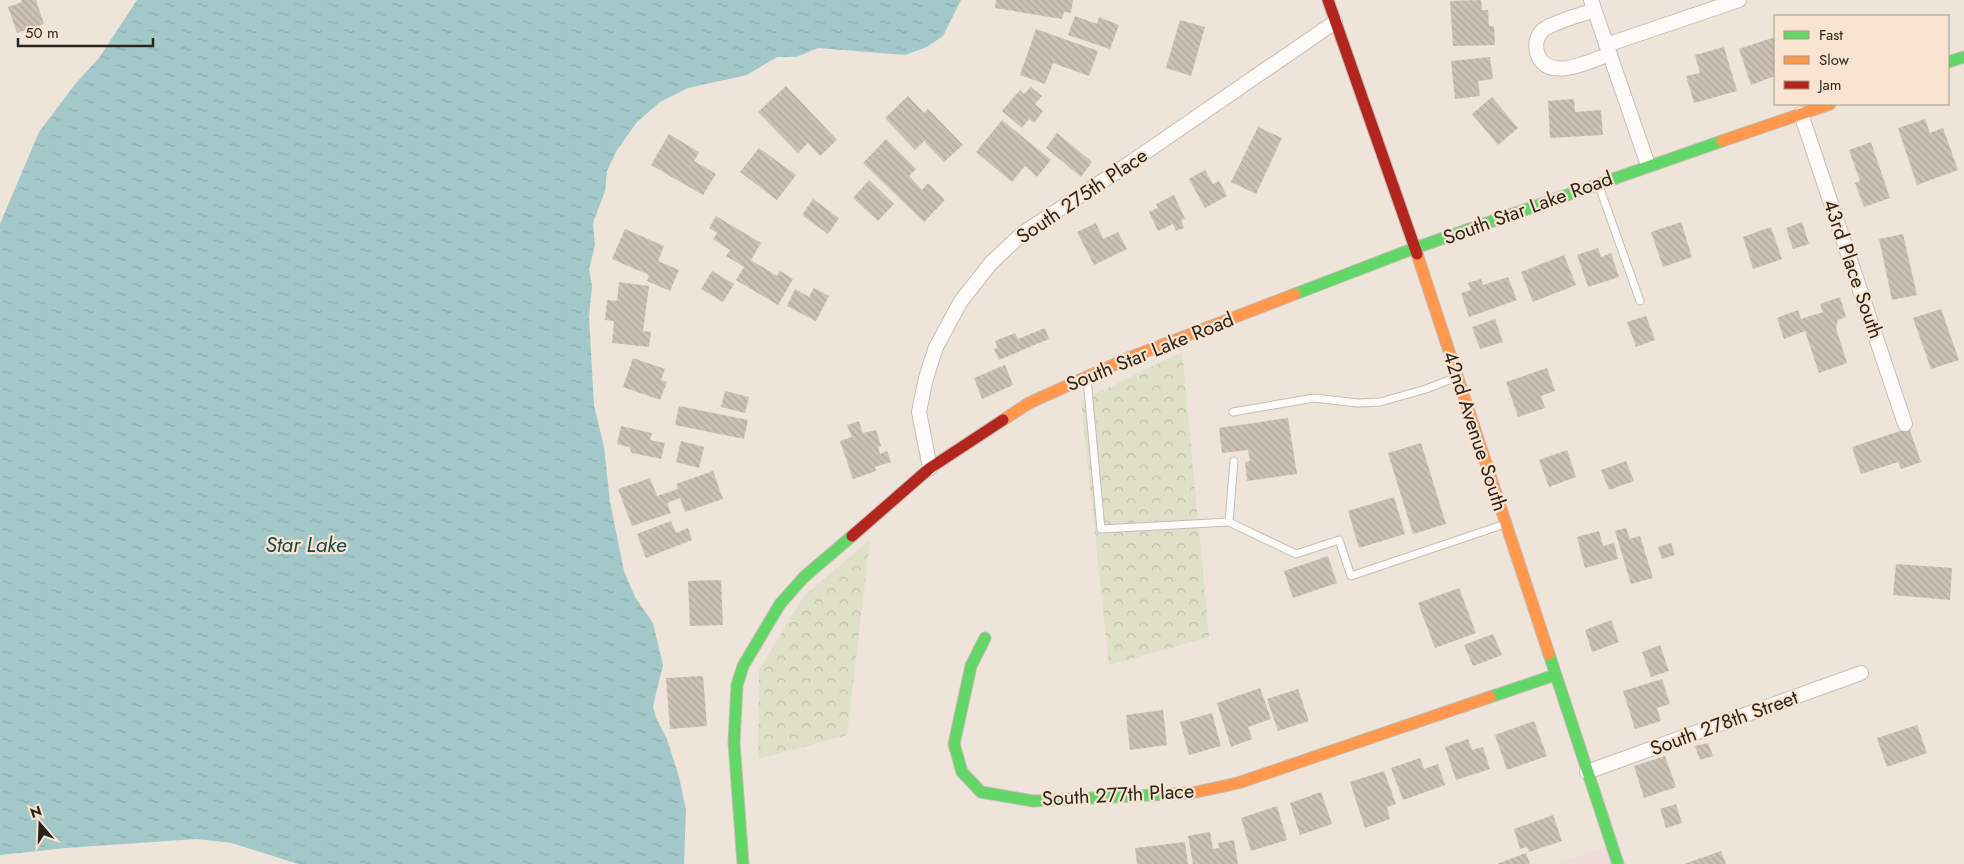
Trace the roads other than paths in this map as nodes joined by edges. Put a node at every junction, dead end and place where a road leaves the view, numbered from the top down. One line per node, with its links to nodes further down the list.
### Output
1 (1328, 0): 4 (street, 42nd Avenue South)
2 (1739, 0): 5 (street)
3 (1592, 5): 5 (street); 5 (street)
4 (1335, 22): 12 (street, 42nd Avenue South); 19 (street, South 275th Place)
5 (1608, 50): 10 (street)
6 (1964, 57): 7 (street)
7 (1949, 62)
8 (1827, 105): 9 (street, South Star Lake Road)
9 (1801, 114): 10 (street, South Star Lake Road); 17 (street, 43rd Place South)
10 (1648, 165): 11 (street, South Star Lake Road)
11 (1598, 183): 12 (street, South Star Lake Road); 13 (lane)
12 (1415, 248): 14 (street, South Star Lake Road); 15 (street, 42nd Avenue South)
13 (1640, 301)
14 (1087, 376): 19 (street, South Star Lake Road); 20 (lane)
15 (1458, 377): 16 (lane); 21 (street, 42nd Avenue South)
16 (1234, 412)
17 (1905, 424)
18 (1234, 461): 20 (lane)
19 (930, 468): 26 (street, South Star Lake Road)
20 (1229, 522): 21 (lane)
21 (1505, 524): 24 (street, 42nd Avenue South)
22 (985, 638): 24 (street, South 277th Place)
23 (1861, 673): 25 (street, South 278th Street)
24 (1555, 675): 25 (street, 42nd Avenue South)
25 (1587, 772): 27 (street, 42nd Avenue South)
26 (743, 864)
27 (1618, 864)

